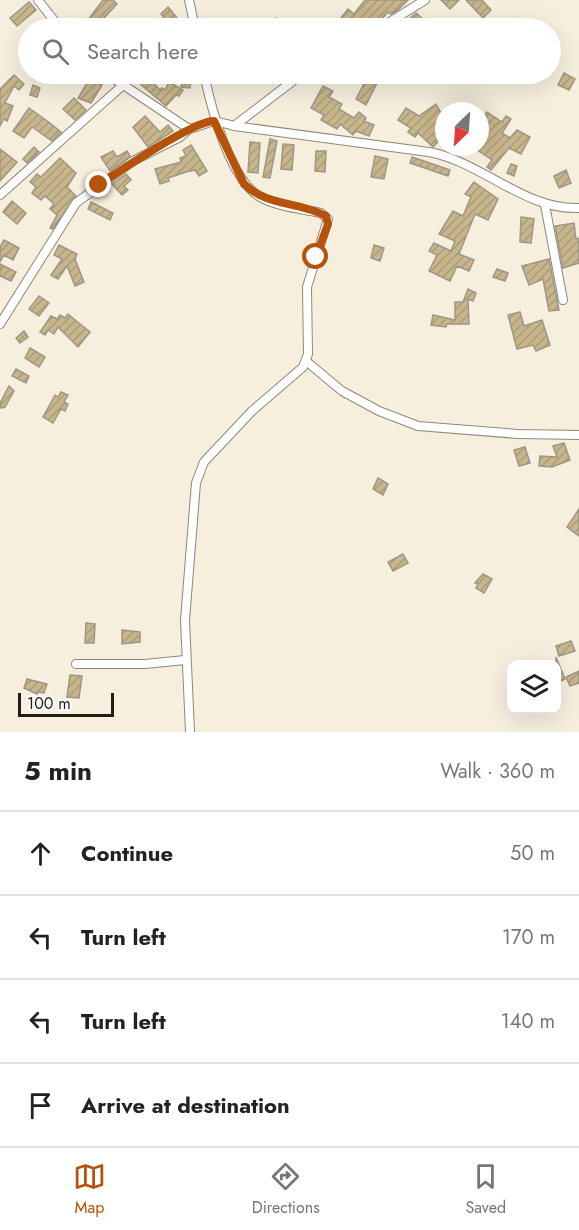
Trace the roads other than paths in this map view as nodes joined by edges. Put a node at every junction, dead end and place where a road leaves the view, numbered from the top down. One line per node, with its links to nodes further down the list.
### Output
1 (38, 0): 4 (street)
2 (189, 0): 5 (street)
3 (425, 0): 6 (street)
4 (52, 18)
5 (193, 18)
6 (396, 18)
7 (206, 84): 10 (street)
8 (289, 84): 11 (street)
9 (123, 85): 12 (street); 13 (street)
10 (214, 121): 11 (street); 12 (street); 18 (street)
11 (234, 126): 14 (street)
12 (189, 129): 17 (street)
13 (0, 195)
14 (545, 205): 15 (street); 16 (street)
15 (579, 208)
16 (563, 300)
17 (0, 324)
18 (306, 361): 19 (street); 20 (street)
19 (579, 435)
20 (185, 660): 21 (street); 22 (street)
21 (76, 664)
22 (190, 732)

